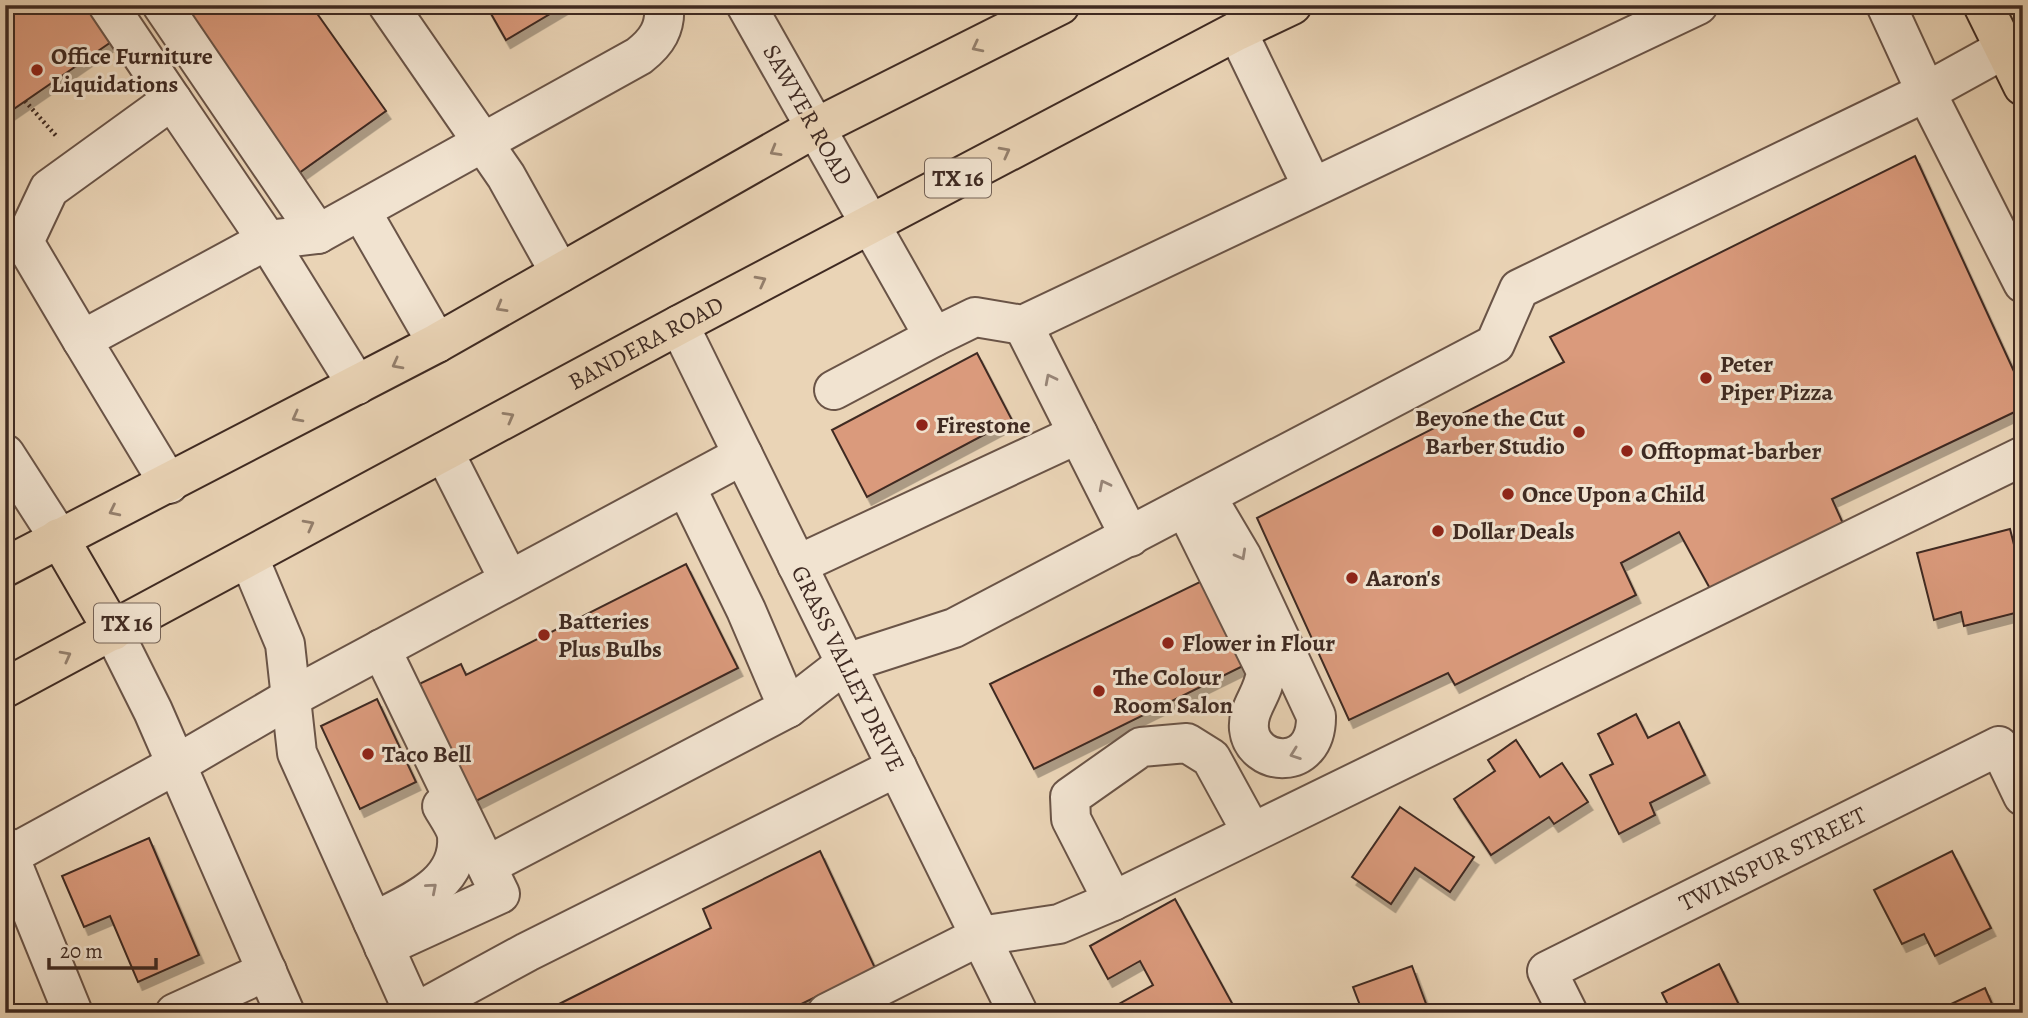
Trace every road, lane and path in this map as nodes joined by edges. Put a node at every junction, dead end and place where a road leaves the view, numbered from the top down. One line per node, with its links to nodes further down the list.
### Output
1 (107, 5): 16 (street)
2 (162, 5): 24 (street)
3 (388, 5): 19 (street)
4 (664, 5): 19 (street)
5 (746, 5): 18 (street, SAWYER ROAD)
6 (1292, 5): 12 (main road, BANDERA ROAD / TX 16)
7 (1698, 5): 11 (street)
8 (1886, 5): 15 (street)
9 (1983, 5): 13 (main road)
10 (1035, 11): 18 (main road, one-way to 18)
11 (1643, 18): 21 (street)
12 (1237, 31): 21 (street); 23 (main road, BANDERA ROAD / TX 16, one-way to 12)
13 (2004, 49): 14 (main road); 15 (street)
14 (2023, 86)
15 (1926, 92): 27 (street); 42 (street)
16 (172, 100): 20 (street); 25 (street)
17 (25, 101): 20 (path)
18 (815, 128): 23 (street, SAWYER ROAD); 26 (main road, one-way to 26)
19 (482, 143): 22 (street); 26 (street)
20 (82, 165): 31 (street)
21 (1312, 186): 29 (street)
22 (361, 211): 24 (street); 32 (street)
23 (869, 224): 28 (main road, BANDERA ROAD / TX 16, one-way to 23); 30 (street, SAWYER ROAD)
24 (318, 234): 25 (street)
25 (267, 240): 31 (street); 33 (street)
26 (560, 273): 32 (main road, one-way to 32)
27 (2023, 283)
28 (679, 325): 36 (main road, BANDERA ROAD / TX 16, one-way to 28); 38 (street, GRASS VALLEY DRIVE)
29 (1023, 325): 30 (street); 35 (street, one-way to 29)
30 (934, 337): 34 (street)
31 (82, 340): 40 (street)
32 (437, 343): 33 (main road, one-way to 33)
33 (357, 385): 40 (main road, one-way to 40)
34 (834, 390)
35 (1078, 434): 43 (street, one-way to 35); 46 (street)
36 (444, 452): 45 (main road, BANDERA ROAD / TX 16, one-way to 36); 48 (street)
37 (5, 454): 44 (street)
38 (743, 455): 41 (street); 46 (street, GRASS VALLEY DRIVE)
39 (2023, 456): 58 (street)
40 (169, 484): 44 (main road, one-way to 44)
41 (686, 487): 48 (street); 54 (street)
42 (1196, 502): 42 (street, one-way to 42); 43 (street)
43 (1130, 537): 51 (street)
44 (59, 538): 47 (main road); 49 (main road)
45 (249, 558): 49 (main road, BANDERA ROAD / TX 16); 53 (street)
46 (797, 565): 51 (street, GRASS VALLEY DRIVE)
47 (5, 567)
48 (509, 580): 50 (street)
49 (113, 631): 52 (main road, BANDERA ROAD / TX 16, one-way to 49); 55 (street)
50 (373, 653): 53 (street); 60 (street); 62 (street, one-way to 50)
51 (846, 663): 54 (street); 56 (street, GRASS VALLEY DRIVE)
52 (5, 688)
53 (292, 696): 55 (street); 62 (street)
54 (788, 708): 60 (street)
55 (177, 764): 59 (street); 64 (street)
56 (897, 767): 63 (street, GRASS VALLEY DRIVE); 68 (street)
57 (2023, 796): 71 (street, TWINSPUR STREET)
58 (1251, 831): 61 (street); 61 (street)
59 (7, 853): 65 (street)
60 (488, 864): 62 (street)
61 (1113, 901): 63 (street)
62 (379, 934): 68 (street)
63 (980, 936): 69 (street); 70 (street, GRASS VALLEY DRIVE)
64 (267, 971): 66 (street); 67 (street)
65 (73, 1013)
66 (175, 1013)
67 (285, 1013)
68 (415, 1013)
69 (827, 1013)
70 (1018, 1013)
71 (1568, 1013)

